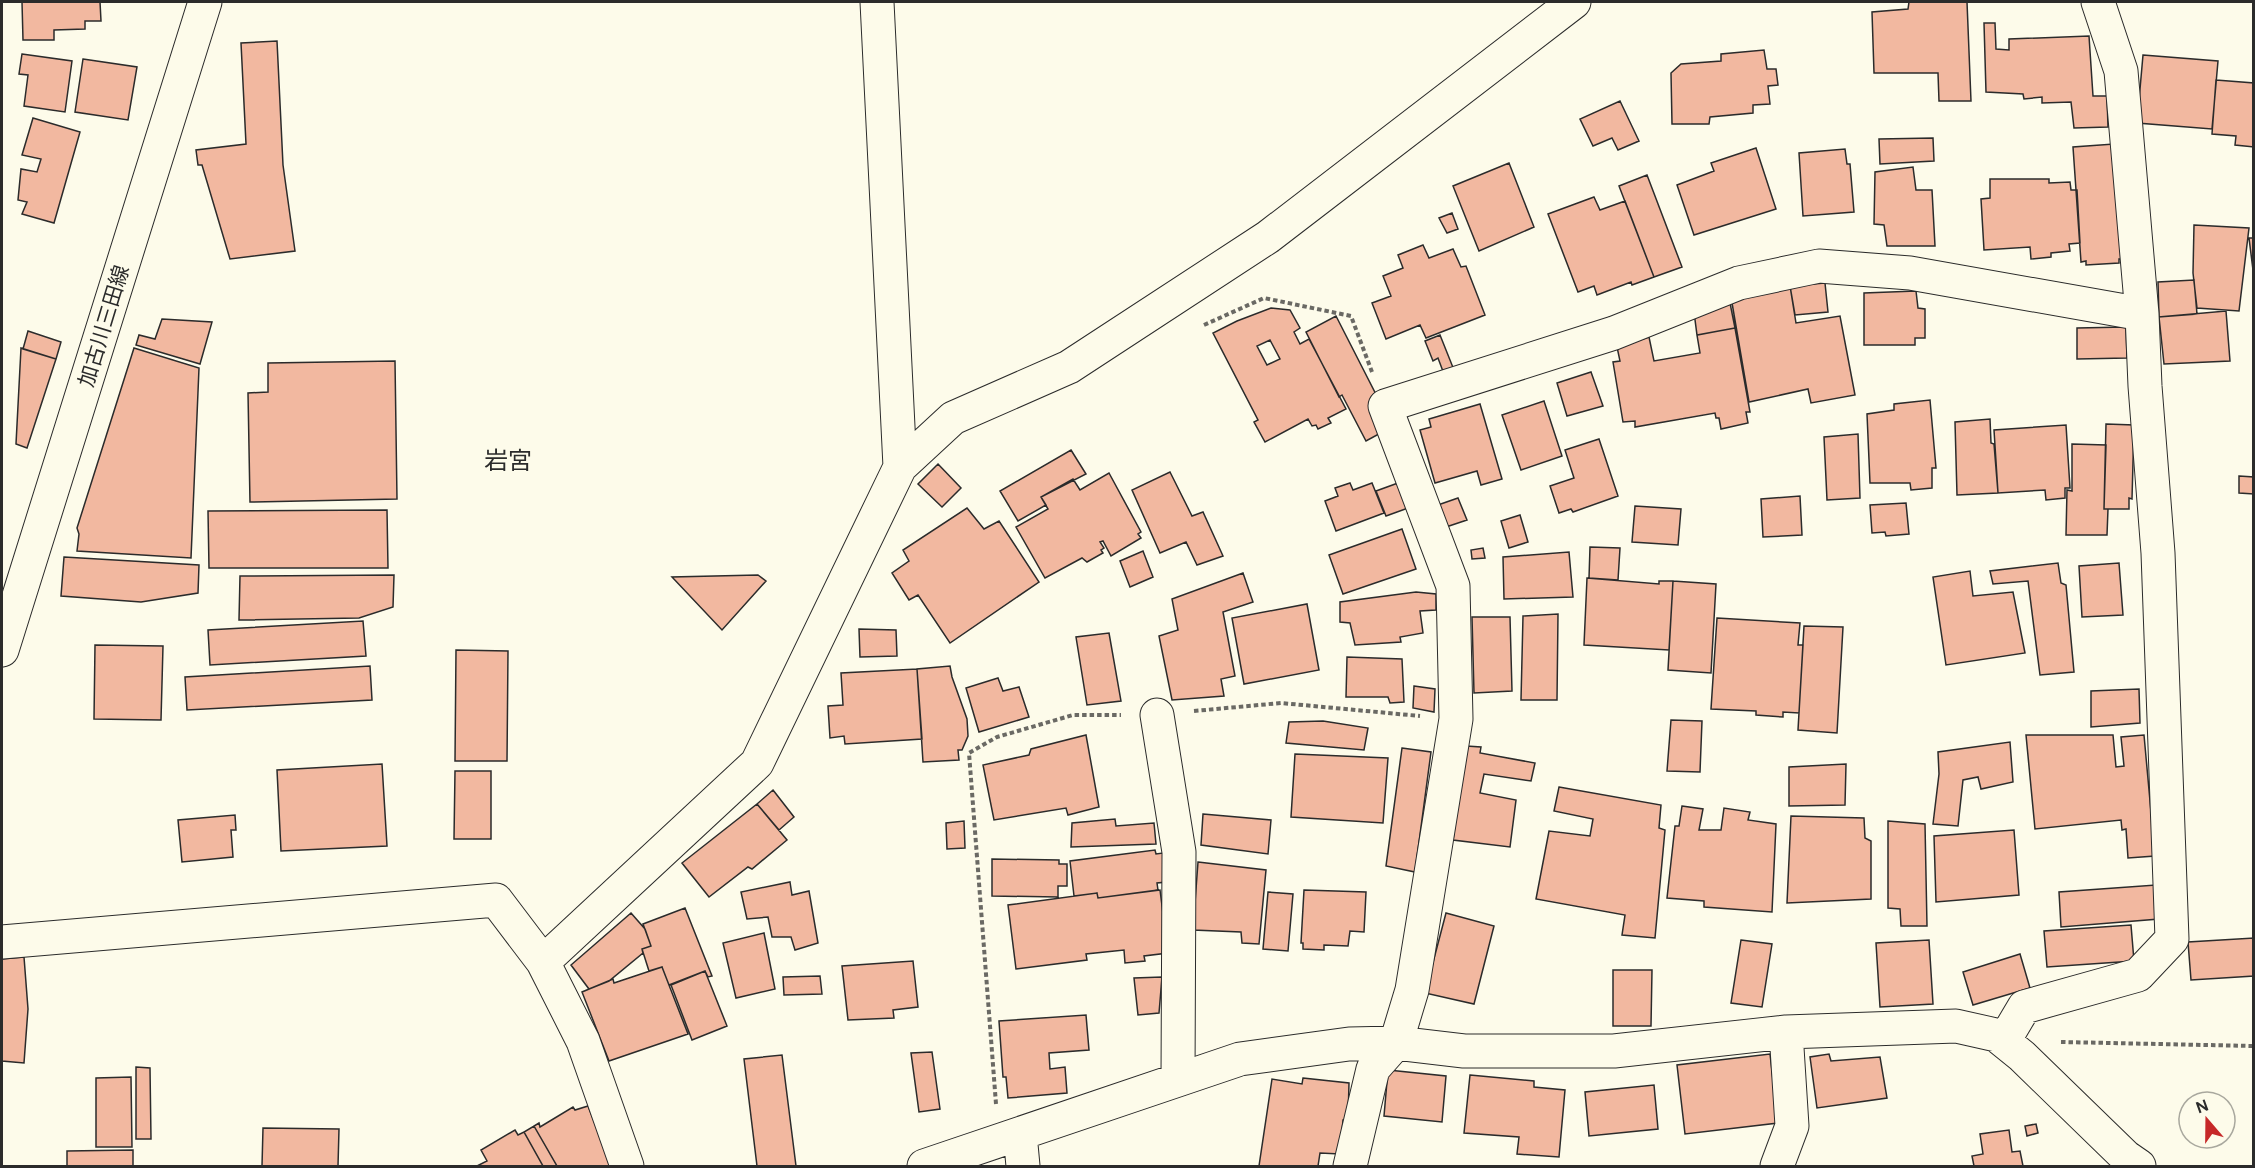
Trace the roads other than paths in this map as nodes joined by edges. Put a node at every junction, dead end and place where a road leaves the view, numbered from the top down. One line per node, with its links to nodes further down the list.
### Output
1 (205, 2): 7 (street, 加古川三田線)
2 (877, 2): 6 (street)
3 (1574, 2): 6 (street)
4 (2098, 2): 5 (street)
5 (2142, 314): 12 (street); 13 (street)
6 (900, 466): 10 (street)
7 (2, 650)
8 (1157, 715): 14 (street)
9 (2, 942): 10 (street)
10 (543, 962): 16 (street)
11 (1786, 1032): 12 (street); 13 (street); 20 (street)
12 (2004, 1041): 21 (street)
13 (1396, 1043): 14 (street); 19 (street)
14 (1178, 1079): 15 (street)
15 (1010, 1137): 17 (street); 18 (street)
16 (627, 1167)
17 (924, 1167)
18 (1023, 1167)
19 (1350, 1167)
20 (1778, 1167)
21 (2139, 1167)

